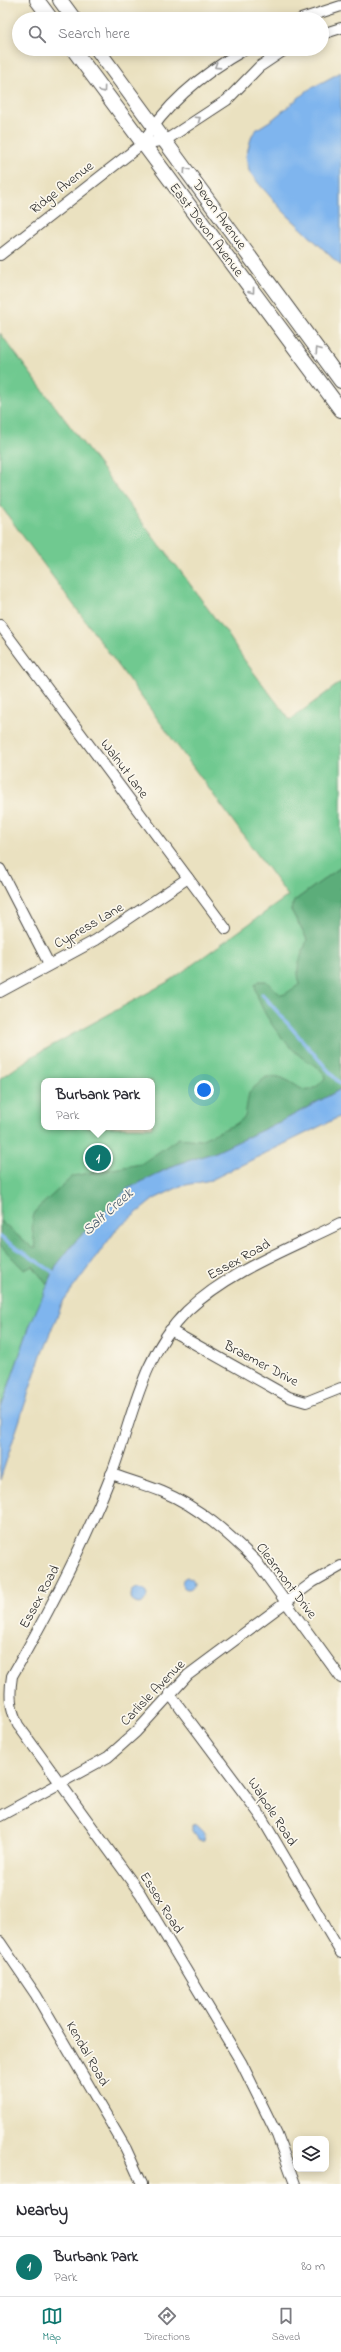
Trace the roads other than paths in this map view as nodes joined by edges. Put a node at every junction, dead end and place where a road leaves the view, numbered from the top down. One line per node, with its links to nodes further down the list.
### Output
1 (37, 0): 4 (main road)
2 (60, 0): 5 (main road)
3 (341, 6): 6 (street)
4 (46, 12)
5 (69, 12)
6 (323, 12)
7 (341, 28): 8 (street)
8 (329, 32)
9 (78, 56): 15 (main road, East Devon Avenue, one-way to 15)
10 (102, 56): 13 (main road, Devon Avenue)
11 (233, 56): 13 (street, one-way to 13)
12 (276, 56): 14 (street, one-way to 12)
13 (154, 124): 14 (main road, Devon Avenue); 15 (street)
14 (166, 140): 15 (street); 17 (main road, Devon Avenue, one-way to 14)
15 (142, 144): 16 (street, Ridge Avenue); 18 (main road, East Devon Avenue, one-way to 18)
16 (0, 255)
17 (341, 381)
18 (341, 410)
19 (0, 625): 21 (street, Walnut Lane)
20 (0, 869): 23 (street)
21 (188, 878): 22 (street, Walnut Lane); 23 (street, Cypress Lane)
22 (226, 929)
23 (49, 964): 24 (street, Cypress Lane)
24 (0, 992)
25 (341, 1223): 26 (street, Essex Road)
26 (170, 1330): 27 (street, Braemer Drive); 28 (street, Essex Road)
27 (341, 1388)
28 (112, 1474): 30 (street, Clearmont Drive); 33 (street, Essex Road)
29 (341, 1566): 30 (street, Carlisle Avenue)
30 (285, 1602): 31 (street, Clearmont Drive); 32 (street, Carlisle Avenue)
31 (341, 1678)
32 (169, 1693): 33 (street, Carlisle Avenue); 36 (street, Walpole Road)
33 (60, 1782): 34 (street, Carlisle Avenue); 38 (street, Essex Road)
34 (0, 1816)
35 (0, 1942): 37 (street, Kendal Road)
36 (341, 1953)
37 (142, 2184)
38 (295, 2184)

